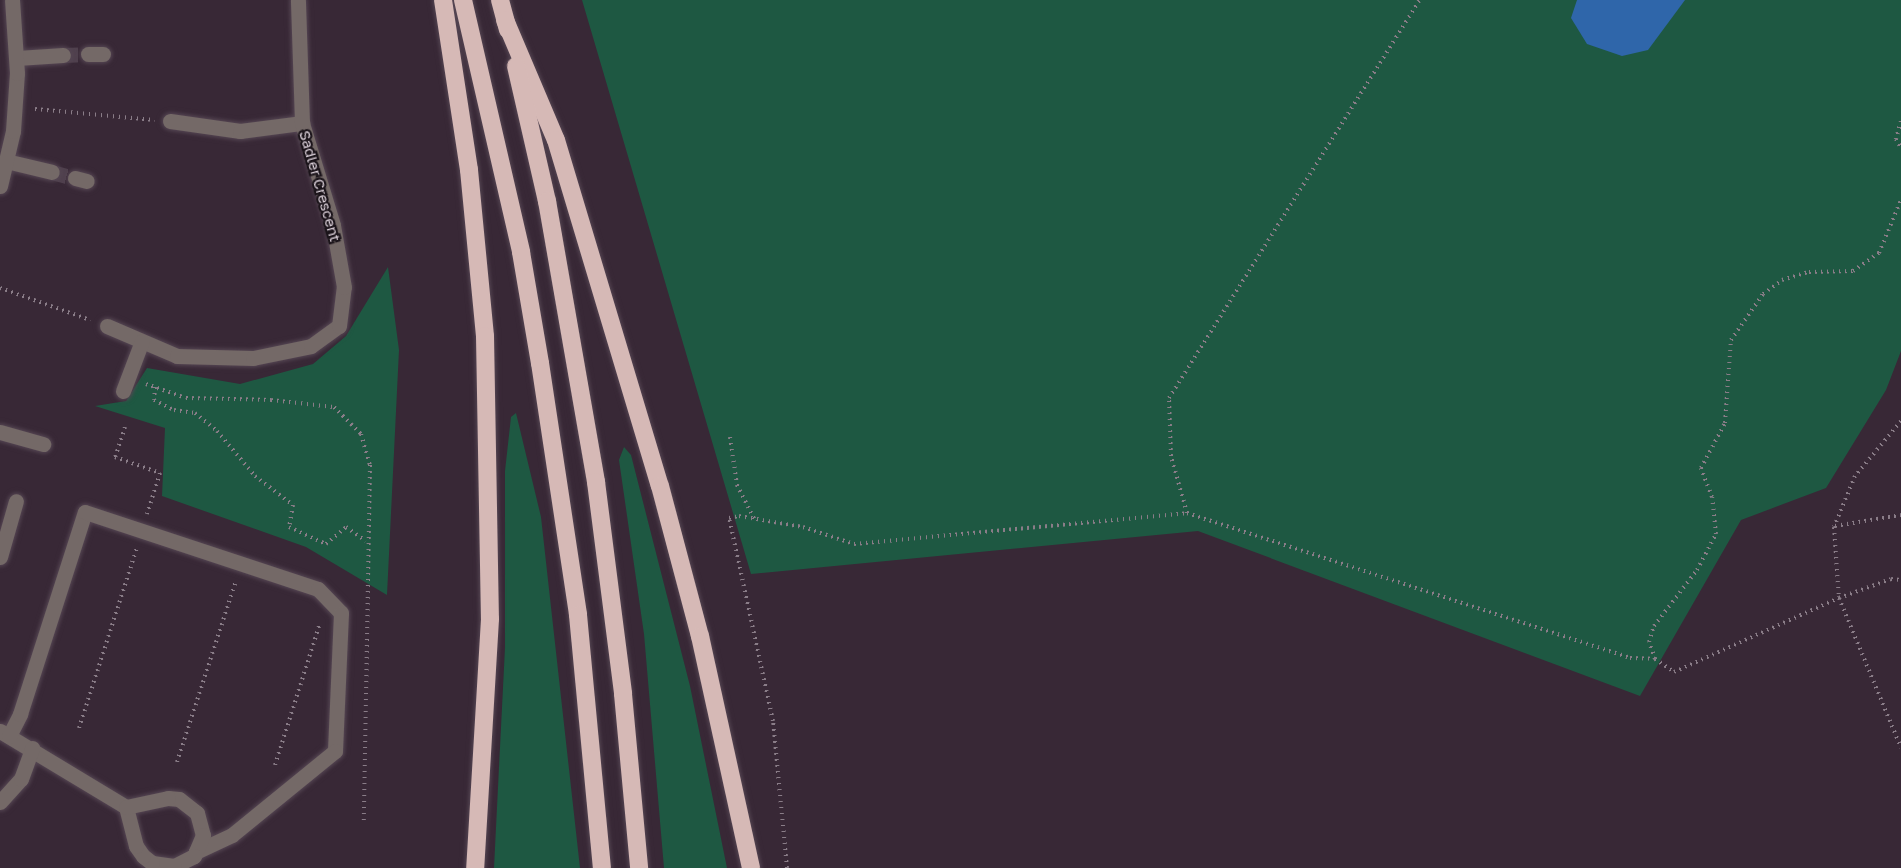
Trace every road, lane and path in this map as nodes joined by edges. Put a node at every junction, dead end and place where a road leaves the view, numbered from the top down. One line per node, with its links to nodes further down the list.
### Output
1 (12, 0): 9 (street)
2 (298, 0): 13 (street, Sadler Crescent)
3 (443, 0): 52 (highway)
4 (463, 0): 53 (highway)
5 (500, 0): 7 (highway)
6 (1420, 0): 30 (path)
7 (506, 20): 54 (highway); 55 (highway)
8 (63, 56): 9 (street)
9 (17, 58): 15 (street)
10 (35, 109): 11 (path)
11 (170, 121): 13 (street, Sadler Crescent)
12 (1901, 121): 14 (path)
13 (302, 123): 21 (street, Sadler Crescent)
14 (1901, 148)
15 (3, 166): 16 (street); 17 (street)
16 (52, 172)
17 (0, 186)
18 (1901, 200): 41 (path)
19 (0, 288): 20 (path)
20 (107, 326): 21 (street, Sadler Crescent)
21 (142, 342): 22 (street)
22 (125, 384): 23 (path)
23 (155, 387): 35 (path); 35 (path)
24 (1901, 421): 33 (path)
25 (125, 427): 34 (path)
26 (0, 432): 28 (street)
27 (730, 437): 32 (path)
28 (43, 444)
29 (16, 501): 36 (street)
30 (1187, 513): 32 (path); 41 (path)
31 (1901, 515): 33 (path)
32 (754, 519): 56 (path)
33 (1834, 526): 39 (path)
34 (142, 531): 37 (street); 42 (path); 43 (street)
35 (367, 542): 50 (path)
36 (0, 556)
37 (241, 564): 46 (path); 51 (street)
38 (1901, 580): 39 (path)
39 (1839, 598): 41 (path); 45 (path)
40 (322, 616): 47 (path)
41 (1656, 659)
42 (79, 728)
43 (4, 733): 44 (street)
44 (32, 748): 48 (street); 49 (street)
45 (1901, 748)
46 (177, 762)
47 (275, 765)
48 (0, 802)
49 (126, 807): 51 (street); 51 (street)
50 (364, 820)
51 (196, 852)
52 (475, 868)
53 (602, 868)
54 (639, 868)
55 (751, 868)
56 (787, 868)

